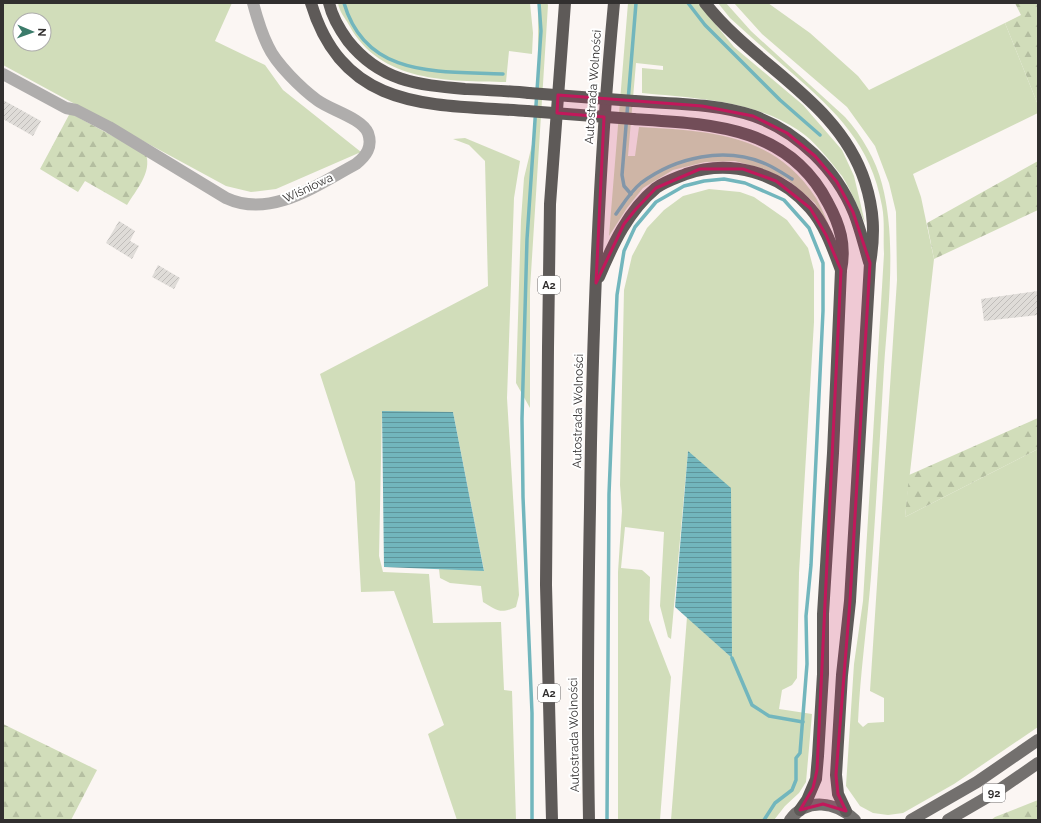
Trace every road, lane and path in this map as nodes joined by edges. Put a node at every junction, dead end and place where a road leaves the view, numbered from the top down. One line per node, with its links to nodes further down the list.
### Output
1 (253, 3): 7 (street, Wiśniowa)
2 (311, 3): 9 (highway, bridge)
3 (329, 3): 8 (highway, bridge)
4 (614, 3): 10 (highway, Autostrada Wolności)
5 (705, 3): 8 (highway)
6 (564, 4): 15 (highway, Autostrada Wolności / A2)
7 (3, 74)
8 (870, 263): 14 (highway)
9 (841, 270): 10 (highway); 13 (highway)
10 (596, 283): 16 (highway, Autostrada Wolności)
11 (1038, 740): 19 (main road, 92)
12 (1038, 763): 20 (main road, 92)
13 (800, 810): 14 (main road); 17 (main road)
14 (846, 811): 18 (main road)
15 (552, 820)
16 (590, 820)
17 (790, 820)
18 (855, 820)
19 (911, 820)
20 (948, 820)

